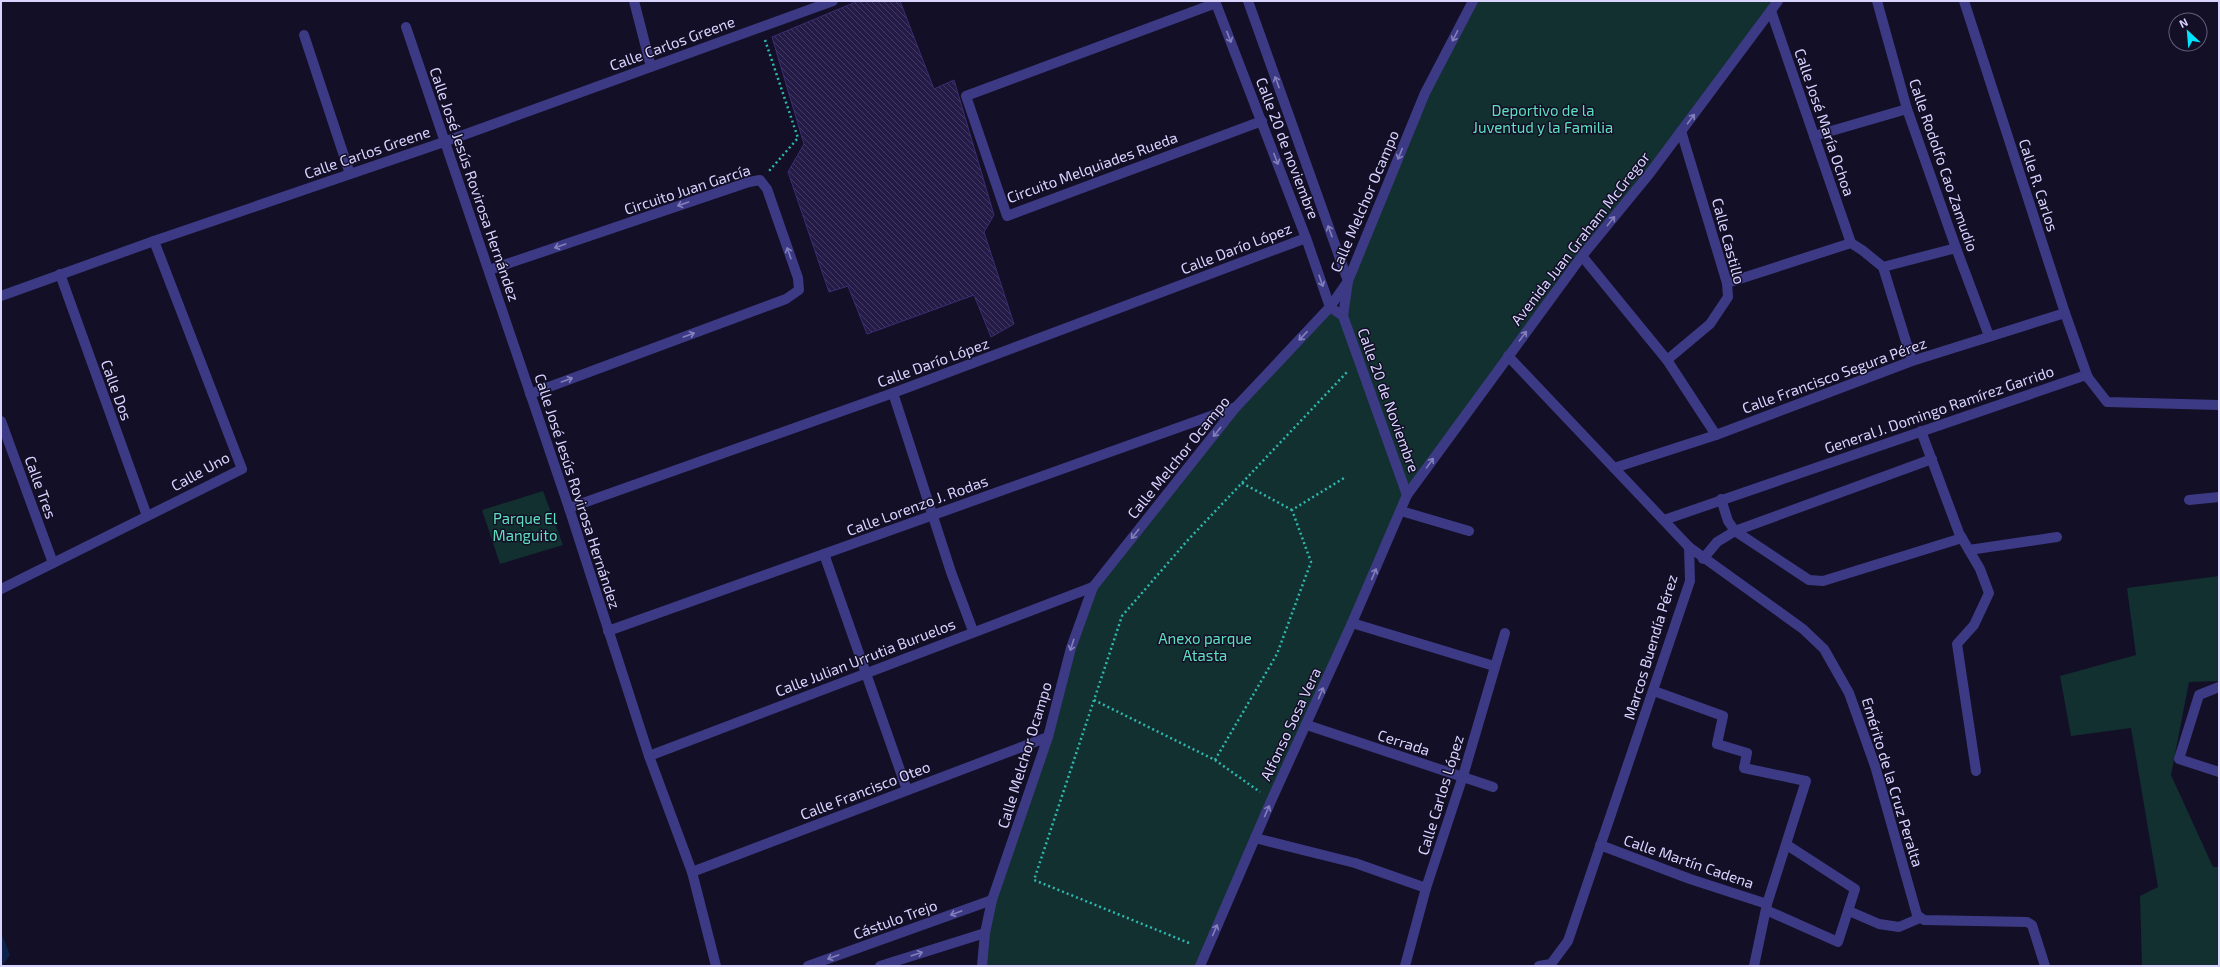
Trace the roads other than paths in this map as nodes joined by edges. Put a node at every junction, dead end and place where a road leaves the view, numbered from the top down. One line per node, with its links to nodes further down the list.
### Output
1 (634, 1): 12 (street)
2 (833, 1): 12 (street, Calle Carlos Greene)
3 (1248, 1): 27 (street, Calle 20 de noviembre, one-way to 3)
4 (1473, 1): 27 (street, Calle Melchor Ocampo, one-way to 27)
5 (1778, 1): 9 (street, Avenida Juan Graham McGregor)
6 (1877, 1): 13 (street, Calle Rodolfo Cao Zamudio)
7 (1964, 1): 31 (street, Calle R. Carlos)
8 (1215, 2): 14 (street, Calle 20 de noviembre, one-way to 14); 14 (street, Circuito Melquiades Rueda)
9 (1771, 11): 15 (street, Avenida Juan Graham McGregor, one-way to 9); 16 (street, Calle José María Ochoa)
10 (406, 27): 17 (street, Calle José Jesús Rovirosa Hernández)
11 (304, 34): 18 (street)
12 (651, 67): 17 (street, Calle Carlos Greene)
13 (1907, 109): 16 (street); 22 (street, Calle Rodolfo Cao Zamudio)
14 (1262, 121): 19 (street, Calle 20 de noviembre, one-way to 19)
15 (1681, 131): 23 (street, Avenida Juan Graham McGregor, one-way to 15); 28 (street, Calle Castillo)
16 (1814, 136): 21 (street, Calle José María Ochoa)
17 (444, 142): 18 (street, Calle Carlos Greene); 25 (street, Calle José Jesús Rovirosa Hernández)
18 (350, 174): 20 (street, Calle Carlos Greene)
19 (1306, 238): 30 (street, Calle 20 de noviembre, one-way to 30); 38 (street, Calle Darío López)
20 (154, 241): 26 (street, Calle Carlos Greene); 53 (street, Calle Uno)
21 (1851, 244): 24 (street); 28 (street)
22 (1956, 248): 24 (street); 33 (street, Calle Rodolfo Cao Zamudio)
23 (1582, 256): 34 (street, Avenida Juan Graham McGregor, one-way to 23); 35 (street)
24 (1882, 267): 36 (street)
25 (489, 270): 39 (street, Calle José Jesús Rovirosa Hernández); 39 (street, Circuito Juan García, one-way to 25)
26 (60, 274): 29 (street, Calle Carlos Greene); 53 (street, Calle Dos)
27 (1348, 281): 30 (street, Calle Melchor Ocampo); 32 (street, Calle 20 de Noviembre)
28 (1727, 283): 35 (street, Calle Castillo)
29 (1, 296)
30 (1330, 307): 32 (street, Calle 20 de Noviembre); 41 (street, Calle Melchor Ocampo, one-way to 41)
31 (2065, 313): 33 (street, Calle Francisco Segura Pérez); 37 (street, Calle R. Carlos)
32 (1342, 316): 47 (street, Calle 20 de Noviembre)
33 (1989, 336): 36 (street, Calle Francisco Segura Pérez)
34 (1508, 356): 46 (street); 47 (street, Avenida Juan Graham McGregor, one-way to 34)
35 (1667, 360): 44 (street)
36 (1912, 361): 44 (street, Calle Francisco Segura Pérez)
37 (2088, 378): 40 (street); 43 (street, General J. Domingo Ramírez Garrido)
38 (893, 393): 51 (street, Calle Darío López); 54 (street)
39 (530, 394): 51 (street, Calle José Jesús Rovirosa Hernández)
40 (2219, 405)
41 (1236, 407): 54 (street, Calle Lorenzo J. Rodas); 65 (street, Calle Melchor Ocampo, one-way to 65)
42 (1, 422): 64 (street, Calle Tres)
43 (1921, 431): 45 (street); 49 (street, General J. Domingo Ramírez Garrido)
44 (1716, 435): 46 (street, Calle Francisco Segura Pérez)
45 (1932, 459): 57 (street); 59 (street)
46 (1614, 468): 55 (street)
47 (1407, 494): 52 (street, Alfonso Sosa Vera)
48 (2219, 497): 50 (street)
49 (1721, 499): 55 (street, General J. Domingo Ramírez Garrido); 57 (street)
50 (2188, 500)
51 (569, 508): 68 (street, Calle José Jesús Rovirosa Hernández)
52 (1401, 511): 56 (street); 67 (street, Alfonso Sosa Vera, one-way to 52)
53 (147, 516): 64 (street, Calle Uno)
54 (933, 516): 62 (street, Calle Lorenzo J. Rodas); 69 (street)
55 (1664, 520): 60 (street)
56 (1469, 531)
57 (1735, 531): 59 (street); 63 (street)
58 (2057, 537): 61 (street)
59 (1962, 538): 61 (street)
60 (1689, 547): 63 (street, Emérito de la Cruz Peralta); 74 (street, Marcos Buendía Pérez)
61 (1969, 550): 78 (street)
62 (824, 554): 68 (street, Calle Lorenzo J. Rodas); 72 (street)
63 (1702, 558): 91 (street, Emérito de la Cruz Peralta)
64 (53, 563): 66 (street, Calle Uno)
65 (1093, 587): 69 (street, Calle Julian Urrutia Buruelos); 76 (street, Calle Melchor Ocampo, one-way to 76)
66 (1, 589)
67 (1352, 623): 71 (street); 75 (street, Alfonso Sosa Vera, one-way to 67)
68 (608, 631): 77 (street, Calle José Jesús Rovirosa Hernández)
69 (973, 631): 72 (street, Calle Julian Urrutia Buruelos)
70 (1505, 633): 71 (street, Calle Carlos López)
71 (1494, 666): 80 (street, Calle Carlos López)
72 (866, 673): 77 (street, Calle Julian Urrutia Buruelos); 82 (street)
73 (2219, 687): 79 (street)
74 (1654, 691): 84 (street, Marcos Buendía Pérez); 85 (street)
75 (1306, 725): 80 (street, Cerrada); 83 (street, Alfonso Sosa Vera, one-way to 75)
76 (1048, 737): 82 (street, Calle Francisco Oteo); 88 (street, Calle Melchor Ocampo)
77 (649, 756): 86 (street, Calle José Jesús Rovirosa Hernández)
78 (1976, 771)
79 (2219, 771)
80 (1462, 776): 81 (street, Cerrada); 87 (street, Calle Carlos López)
81 (1493, 787)
82 (907, 790): 86 (street, Calle Francisco Oteo)
83 (1255, 838): 87 (street); 97 (street, Alfonso Sosa Vera, one-way to 83)
84 (1600, 845): 89 (street, Calle Martín Cadena); 99 (street, Marcos Buendía Pérez)
85 (1787, 845): 89 (street); 90 (street)
86 (692, 872): 93 (street, Calle José Jesús Rovirosa Hernández)
87 (1426, 888): 98 (street, Calle Carlos López)
88 (992, 900): 92 (street, Calle Melchor Ocampo); 94 (street, Cástulo Trejo, one-way to 94)
89 (1767, 907): 90 (street, Calle Martín Cadena); 100 (street)
90 (1849, 911): 91 (street)
91 (1920, 918): 101 (street)
92 (985, 932): 95 (street, one-way to 92); 96 (street, Calle Melchor Ocampo)
93 (716, 966)
94 (808, 966)
95 (880, 966)
96 (982, 966)
97 (1200, 966)
98 (1405, 966)
99 (1539, 966)
100 (1754, 966)
101 (2045, 966)

